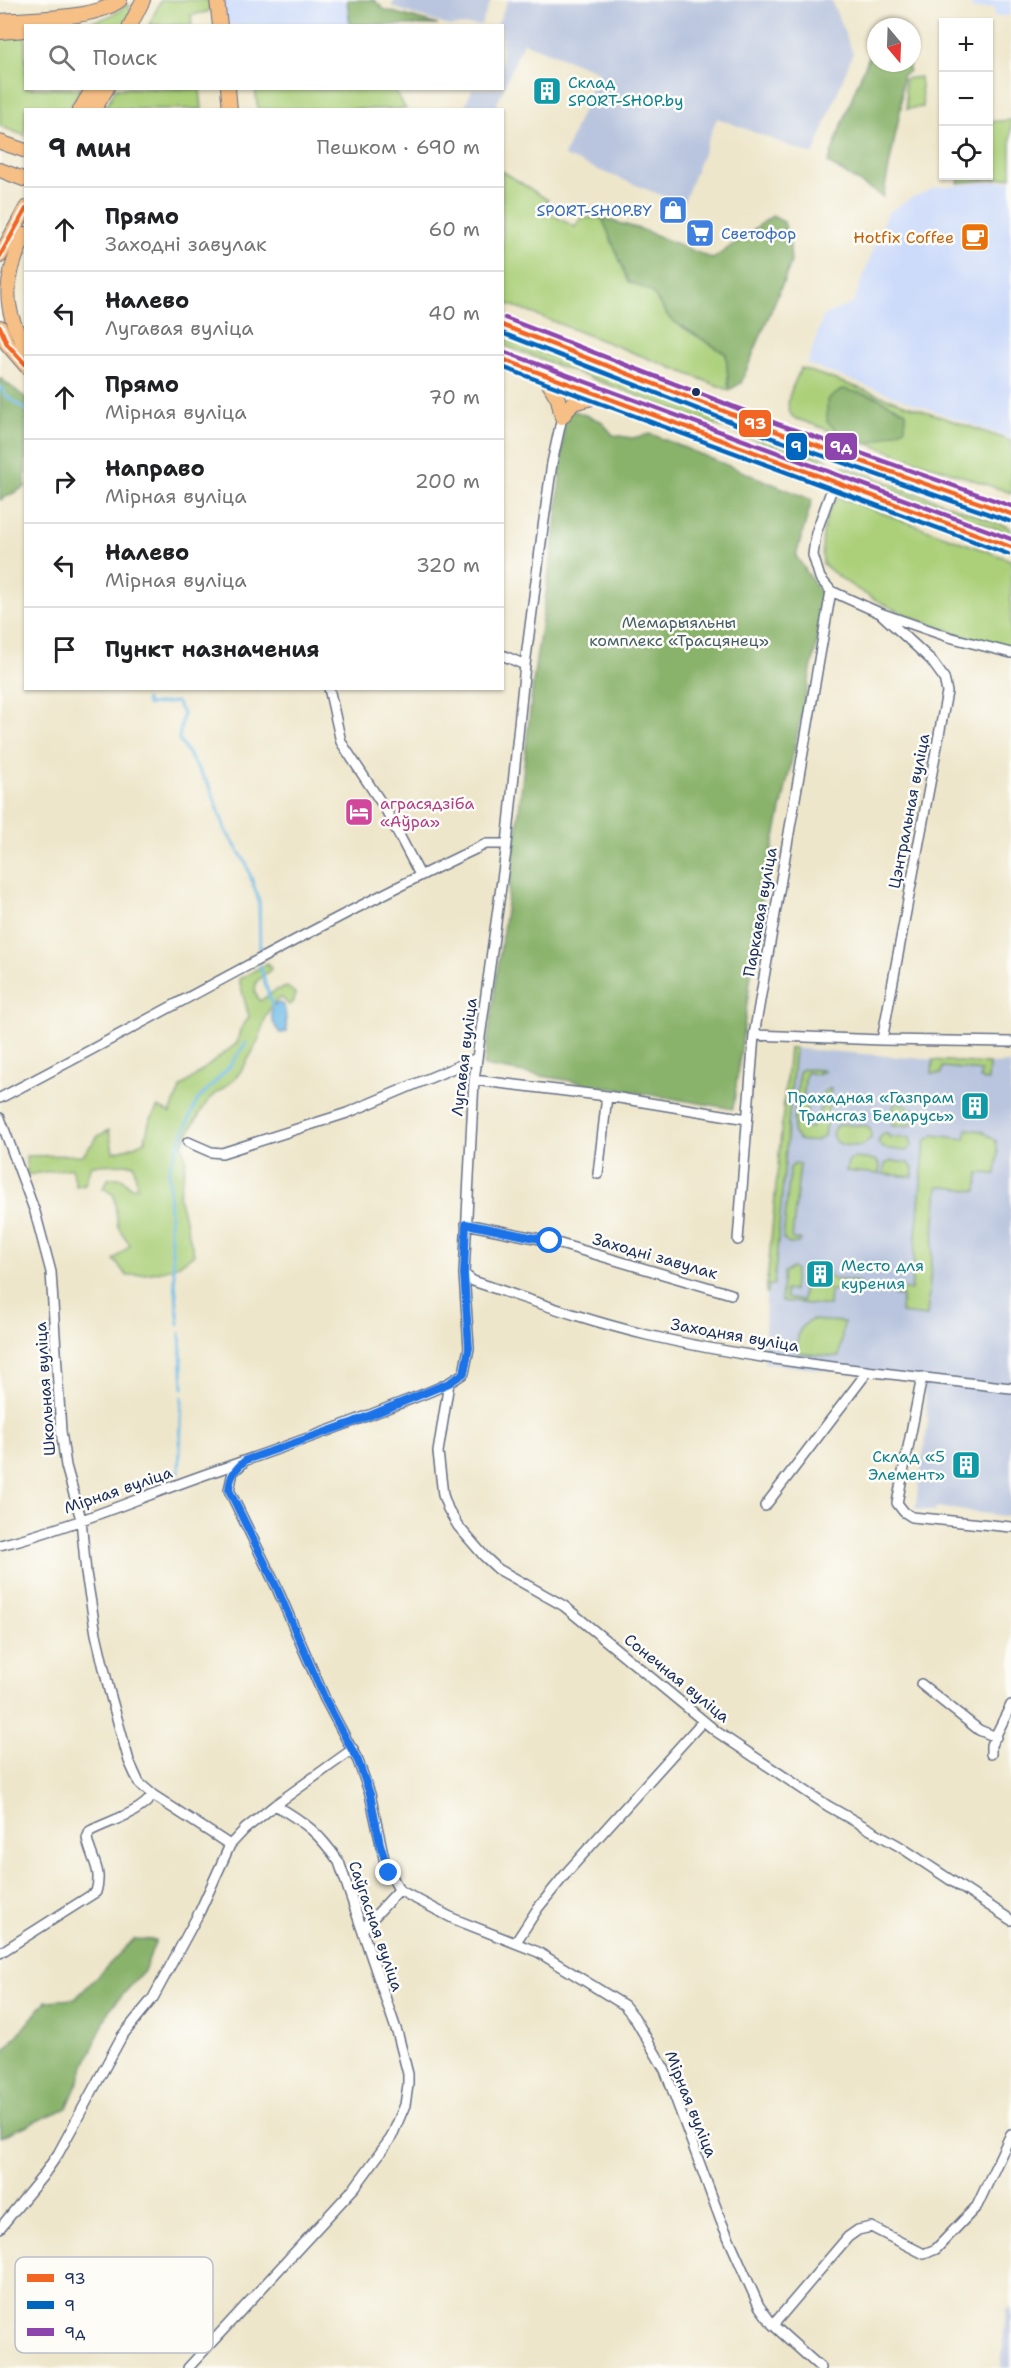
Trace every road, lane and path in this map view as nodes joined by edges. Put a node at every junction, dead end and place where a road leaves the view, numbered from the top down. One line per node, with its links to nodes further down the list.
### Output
1 (120, 0): 5 (highway)
2 (143, 0): 6 (highway)
3 (152, 0): 7 (highway)
4 (217, 0): 8 (highway)
5 (0, 21)
6 (131, 24)
7 (141, 24)
8 (220, 24)
9 (24, 30): 10 (highway)
10 (0, 32)
11 (92, 90): 14 (highway)
12 (105, 90): 15 (highway)
13 (228, 90): 16 (highway)
14 (81, 108)
15 (95, 108)
16 (230, 108)
17 (0, 142): 18 (highway)
18 (24, 151)
19 (0, 170): 20 (highway)
20 (24, 179)
21 (24, 215): 22 (highway)
22 (20, 230): 23 (highway); 26 (highway)
23 (0, 256)
24 (504, 326): 32 (highway)
25 (0, 327): 28 (highway)
26 (24, 343)
27 (504, 360): 29 (highway)
28 (24, 364)
29 (544, 375): 30 (highway); 31 (highway)
30 (602, 396): 31 (highway); 33 (highway)
31 (562, 417): 40 (street, Лугавая вуліца)
32 (840, 454): 33 (highway); 34 (highway)
33 (833, 480): 35 (highway); 36 (street)
34 (1007, 511)
35 (1011, 547)
36 (831, 591): 37 (street, Цэнтральная вуліца); 44 (street, Паркавая вуліца)
37 (880, 613): 38 (street, Цэнтральная вуліца); 45 (street, Цэнтральная вуліца)
38 (1011, 653)
39 (504, 657): 40 (street)
40 (525, 665): 42 (street, Лугавая вуліца)
41 (329, 690): 43 (street)
42 (507, 844): 43 (street); 47 (street, Лугавая вуліца)
43 (420, 875): 50 (street)
44 (754, 1035): 45 (street); 52 (street, Паркавая вуліца)
45 (882, 1040): 46 (street)
46 (1011, 1042)
47 (477, 1058): 48 (street, Лугавая вуліца); 53 (street)
48 (474, 1080): 49 (street); 55 (street, Лугавая вуліца)
49 (607, 1096): 52 (street); 54 (street)
50 (0, 1098)
51 (0, 1118): 67 (street, Школьная вуліца)
52 (747, 1119): 56 (street, Паркавая вуліца)
53 (188, 1142)
54 (598, 1174)
55 (466, 1224): 57 (street, Лугавая вуліца); 58 (street, Заходні завулак)
56 (738, 1240)
57 (464, 1274): 59 (street, Заходняя вуліца); 61 (street, Мірная вуліца)
58 (731, 1294)
59 (868, 1371): 60 (street, Заходняя вуліца); 66 (street)
60 (922, 1377): 62 (street, Заходняя вуліца); 68 (street)
61 (449, 1383): 63 (street, Мірная вуліца); 72 (street, Сонечная вуліца)
62 (1011, 1388)
63 (246, 1460): 64 (street, Мірная вуліца); 65 (street)
64 (221, 1468): 65 (street); 67 (street, Мірная вуліца)
65 (229, 1490): 74 (street)
66 (765, 1506)
67 (81, 1519): 69 (street, Мірная вуліца); 76 (street, Школьная вуліца)
68 (1011, 1527)
69 (0, 1545)
70 (921, 1684): 73 (street)
71 (1011, 1705): 73 (street)
72 (703, 1721): 80 (street, Сонечная вуліца); 82 (street)
73 (996, 1737): 75 (street)
74 (353, 1749): 77 (street); 79 (street)
75 (992, 1754)
76 (153, 1795): 78 (street, Школьная вуліца); 83 (street)
77 (276, 1805): 78 (street); 81 (street, Саўгасная вуліца)
78 (230, 1845): 85 (street)
79 (399, 1890): 81 (street); 82 (street, Мірная вуліца)
80 (1011, 1920)
81 (363, 1929): 87 (street, Саўгасная вуліца)
82 (516, 1942): 86 (street, Мірная вуліца)
83 (0, 1953)
84 (1011, 2134): 86 (street)
85 (0, 2228)
86 (773, 2325): 90 (street, Мірная вуліца)
87 (213, 2341)
88 (202, 2353): 89 (street, Саўгасная вуліца)
89 (188, 2368)
90 (821, 2368)

